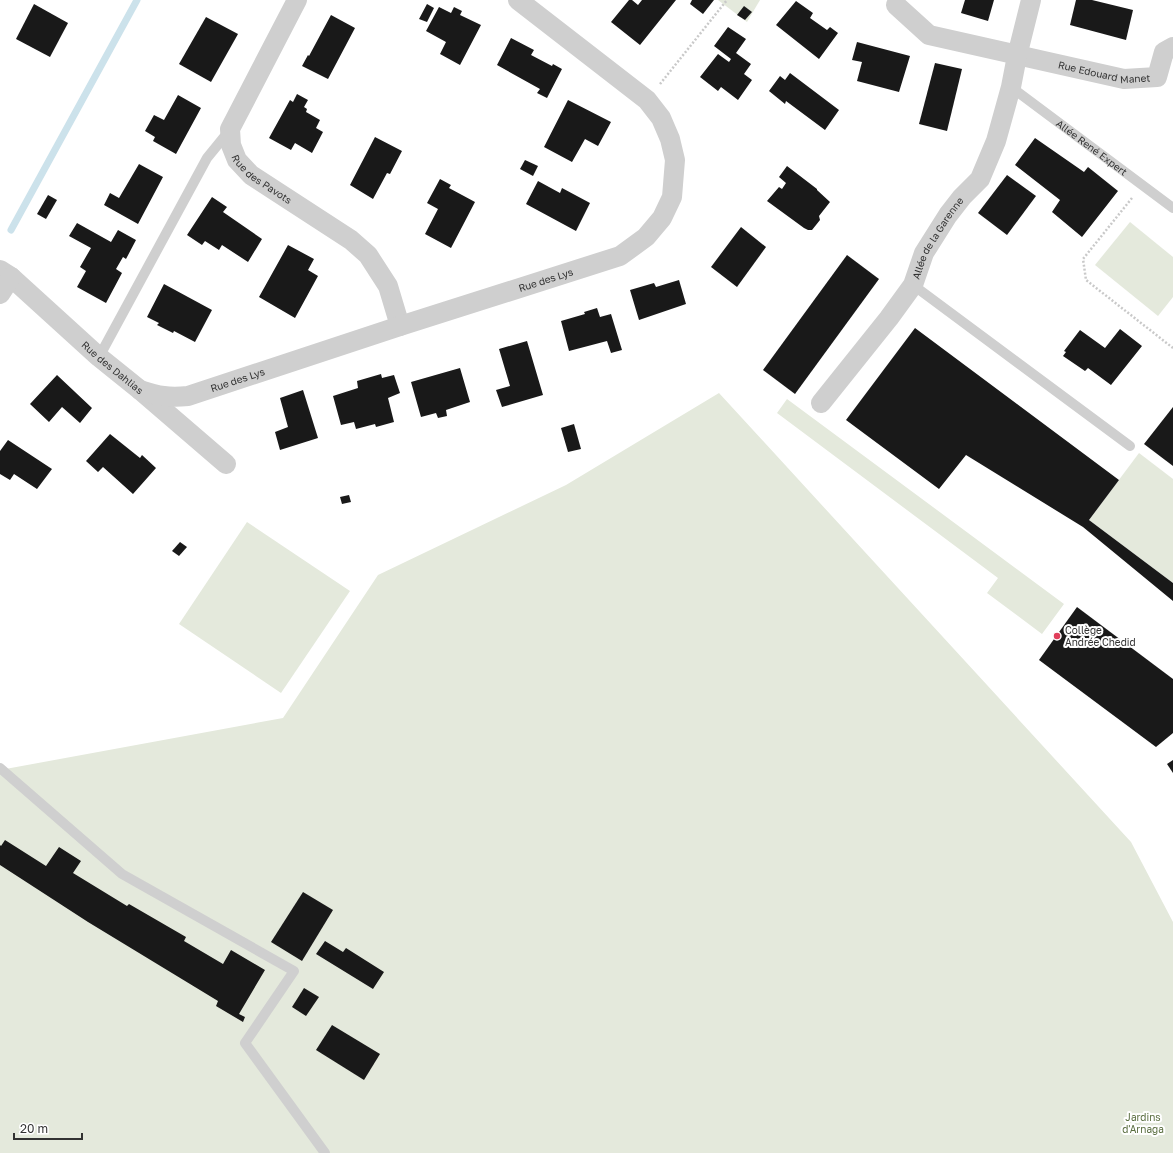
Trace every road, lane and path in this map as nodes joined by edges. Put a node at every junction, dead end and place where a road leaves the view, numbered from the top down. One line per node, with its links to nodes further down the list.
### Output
1 (297, 0): 10 (street)
2 (518, 0): 9 (street, Rue des Lys)
3 (727, 0): 9 (path)
4 (1031, 0): 7 (street, Allée de la Garenne)
5 (896, 5): 7 (street)
6 (1173, 47): 7 (street, Rue Edouard Manet)
7 (1017, 56): 8 (street, Allée de la Garenne)
8 (1012, 87): 11 (lane, Allée René Expert); 14 (street, Allée de la Garenne)
9 (647, 100): 16 (street, Rue des Lys)
10 (230, 129): 16 (street, Rue des Pavots); 18 (lane)
11 (1142, 185): 12 (lane, Allée René Expert); 17 (path)
12 (1173, 208)
13 (5, 274): 15 (street); 18 (street, Rue des Dahlias)
14 (913, 285): 20 (street, Allée de la Garenne); 21 (lane)
15 (0, 294)
16 (400, 326): 19 (street, Rue des Lys)
17 (1173, 348)
18 (98, 357): 19 (street, Rue des Dahlias)
19 (140, 390): 22 (street, Rue des Dahlias)
20 (821, 403)
21 (1130, 446)
22 (226, 464)
23 (0, 768): 24 (lane)
24 (325, 1153)

